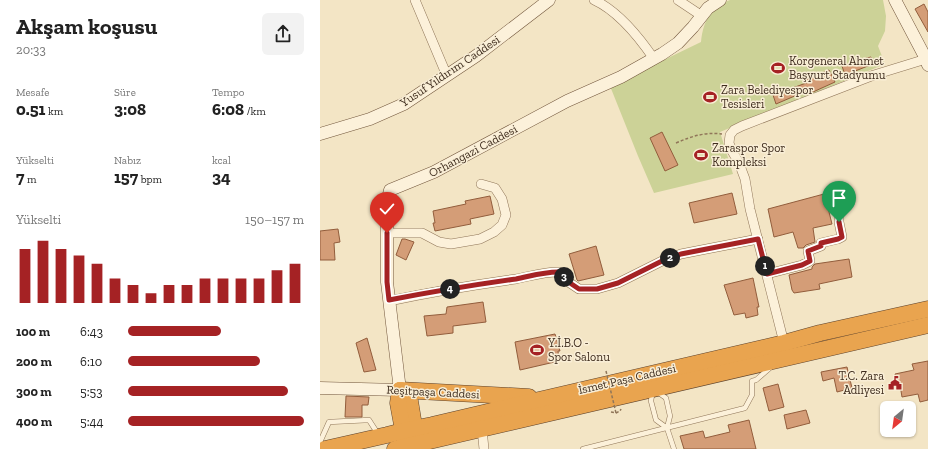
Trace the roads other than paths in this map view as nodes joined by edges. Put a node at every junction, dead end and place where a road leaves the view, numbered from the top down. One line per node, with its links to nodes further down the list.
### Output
1 (415, 0): 10 (street)
2 (549, 0): 10 (street, Yusuf Yıldırım Caddesi)
3 (594, 0): 8 (street)
4 (678, 0): 7 (street)
5 (720, 0): 7 (street, Orhangazi Caddesi)
6 (895, 0): 9 (street)
7 (702, 16): 8 (street, Orhangazi Caddesi)
8 (654, 59): 14 (street, Orhangazi Caddesi)
9 (927, 59): 15 (street)
10 (447, 76): 11 (street, Yusuf Yıldırım Caddesi)
11 (320, 134)
12 (481, 184): 14 (street)
13 (830, 199): 16 (street)
14 (387, 233): 17 (street, Orhangazi Caddesi)
15 (758, 239): 16 (street); 17 (street)
16 (767, 274): 20 (street)
17 (389, 300): 24 (street, Orhangazi Caddesi)
18 (928, 309): 20 (highway, İsmet Paşa Caddesi)
19 (928, 325): 21 (highway, İsmet Paşa Caddesi)
20 (784, 342): 25 (highway, İsmet Paşa Caddesi)
21 (780, 359): 23 (highway, İsmet Paşa Caddesi); 26 (lane)
22 (320, 388): 24 (street, Reşitpaşa Caddesi)
23 (654, 389): 26 (lane); 26 (lane); 27 (highway, İsmet Paşa Caddesi)
24 (400, 390): 25 (highway, Reşitpaşa Caddesi); 29 (highway, Orhangazi Caddesi)
25 (547, 398): 29 (highway, İsmet Paşa Caddesi)
26 (667, 428): 31 (lane); 35 (lane)
27 (482, 429): 29 (highway, İsmet Paşa Caddesi); 33 (street)
28 (380, 437): 29 (highway, İsmet Paşa Caddesi); 30 (lane); 32 (highway, İsmet Paşa Caddesi)
29 (407, 440)
30 (320, 442)
31 (600, 447): 34 (lane)
32 (325, 449)
33 (484, 449)
34 (583, 449)
35 (674, 449)

